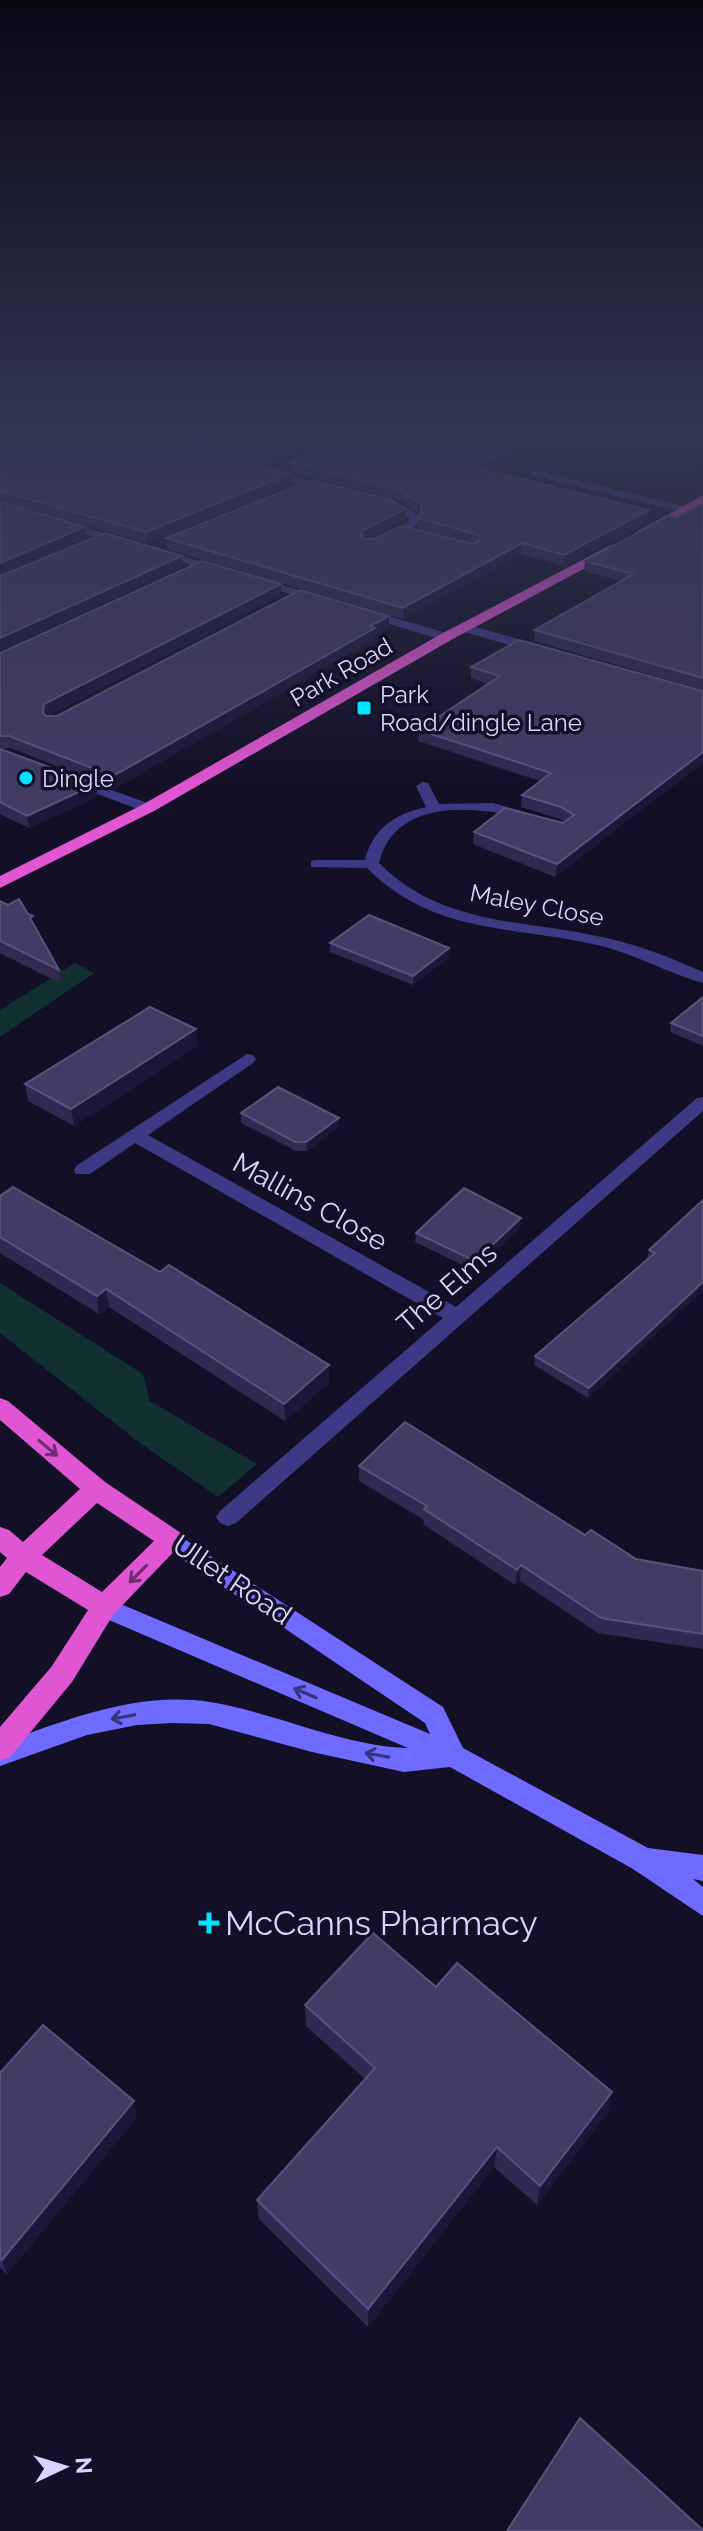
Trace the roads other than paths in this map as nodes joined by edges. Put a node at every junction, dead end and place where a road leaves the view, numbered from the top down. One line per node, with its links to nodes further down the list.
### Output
1 (172, 556): 3 (street)
2 (597, 556): 11 (highway, Park Road)
3 (202, 565): 4 (street); 5 (street)
4 (230, 573)
5 (176, 577)
6 (244, 577): 7 (street)
7 (300, 593): 8 (street); 9 (street)
8 (338, 605)
9 (274, 606)
10 (351, 609): 12 (street)
11 (465, 628): 12 (highway, Park Road); 13 (street)
12 (446, 637): 16 (highway, Park Road)
13 (554, 654)
14 (62, 775): 16 (street)
15 (423, 786): 17 (street)
16 (148, 808): 21 (highway, Park Road)
17 (434, 809): 18 (street); 20 (street)
18 (549, 823)
19 (316, 864): 20 (street)
20 (371, 864): 22 (street, Maley Close)
21 (0, 883)
22 (703, 978)
23 (247, 1059): 25 (street)
24 (703, 1102): 27 (street, The Elms)
25 (135, 1135): 26 (street); 27 (street, Mallins Close)
26 (83, 1170)
27 (458, 1317): 30 (street, The Elms)
28 (0, 1407): 29 (highway, Ullet Road, one-way to 29)
29 (96, 1489): 32 (highway, Ullet Road); 33 (highway)
30 (228, 1517)
31 (0, 1537): 33 (highway)
32 (172, 1540): 35 (highway, one-way to 35); 38 (main road, Ullet Road)
33 (23, 1557): 34 (highway); 35 (highway)
34 (0, 1586)
35 (104, 1607): 36 (highway); 38 (main road, one-way to 35)
36 (0, 1748)
37 (0, 1755): 38 (main road, one-way to 37)
38 (454, 1756): 39 (main road)
39 (643, 1860): 40 (main road); 41 (main road)
40 (703, 1868)
41 (703, 1903)

